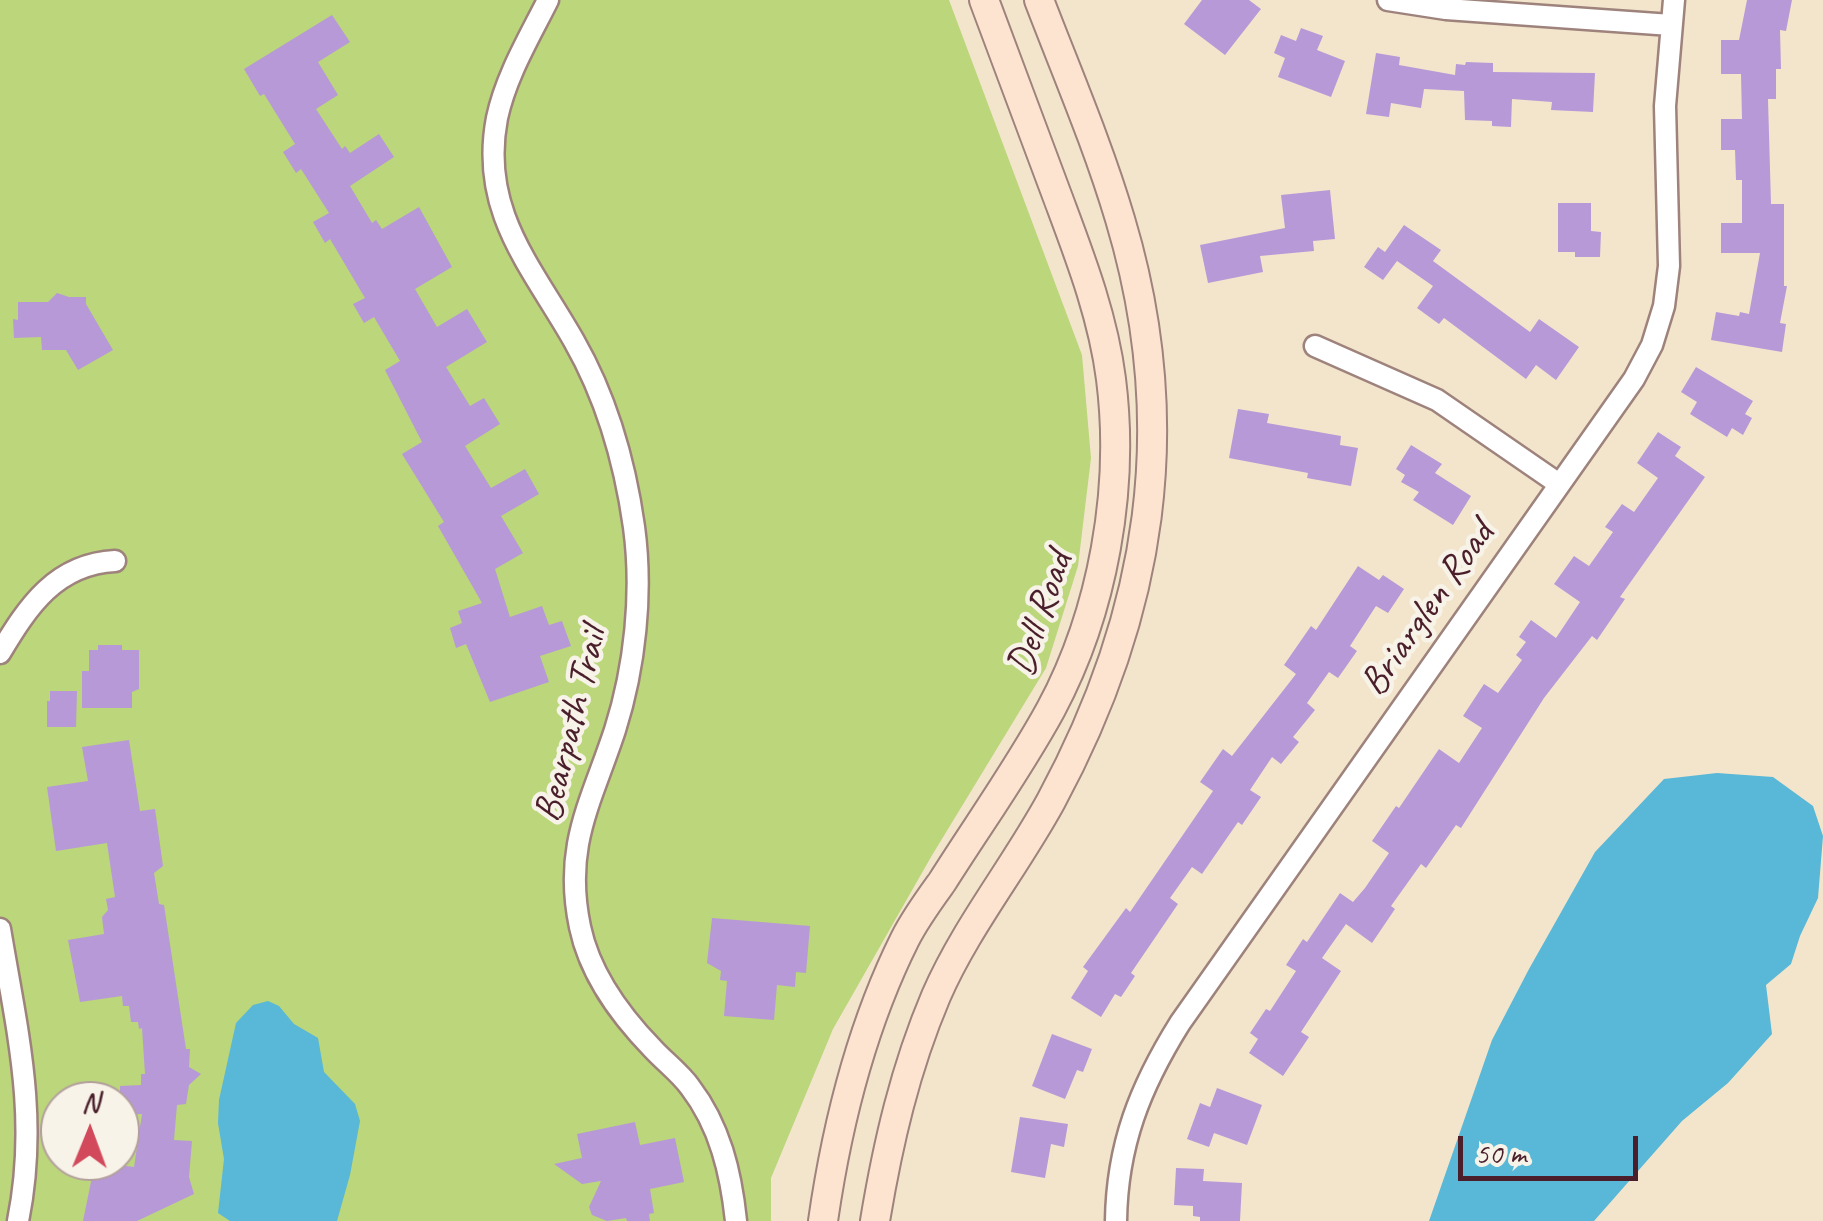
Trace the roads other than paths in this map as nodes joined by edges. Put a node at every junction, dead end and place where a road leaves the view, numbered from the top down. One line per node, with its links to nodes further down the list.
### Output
1 (548, 0): 13 (street, Bearpath Trail)
2 (984, 0): 14 (main road, Dell Road)
3 (1039, 0): 15 (main road, Dell Road)
4 (1388, 0): 6 (street)
5 (1674, 0): 6 (street, Briarglen Road)
6 (1670, 25): 8 (street, Briarglen Road)
7 (1314, 346): 8 (street)
8 (1559, 484): 16 (street, Briarglen Road)
9 (115, 561): 10 (street)
10 (0, 653)
11 (0, 929): 12 (street)
12 (18, 1221)
13 (736, 1221)
14 (823, 1221)
15 (874, 1221)
16 (1116, 1221)

